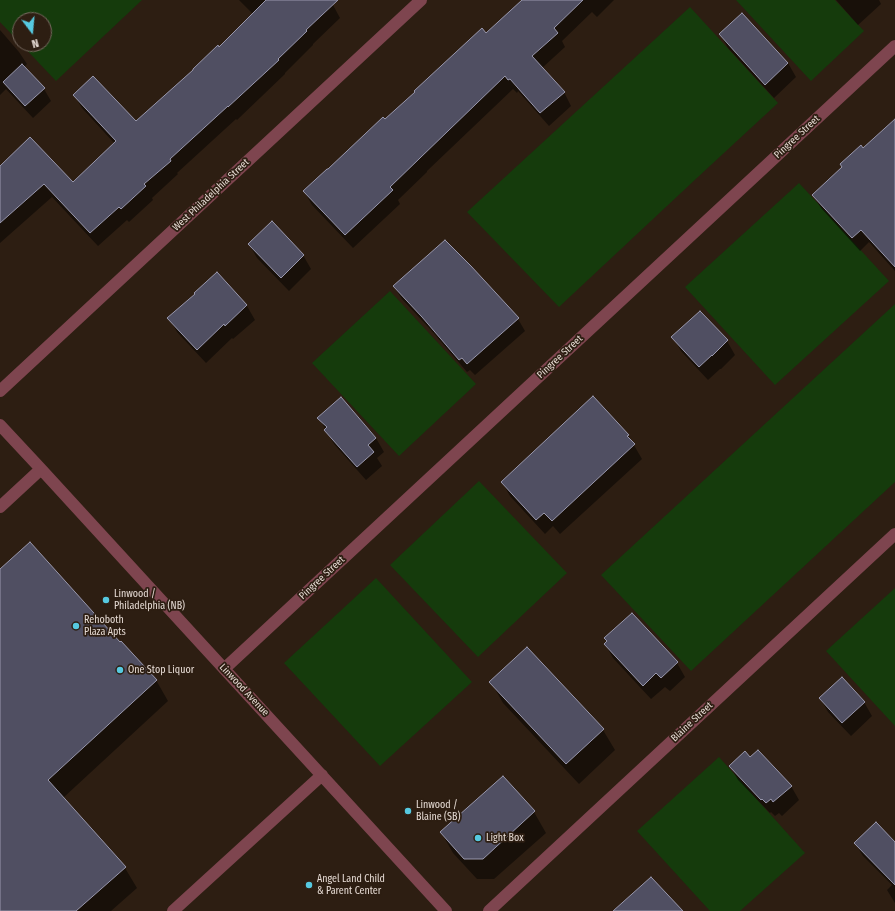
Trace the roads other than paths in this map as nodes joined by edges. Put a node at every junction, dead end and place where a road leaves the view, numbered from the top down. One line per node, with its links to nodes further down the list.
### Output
1 (421, 0): 3 (street, West Philadelphia Street)
2 (895, 46): 8 (street, Pingree Street)
3 (0, 391)
4 (0, 425): 5 (street, Linwood Avenue)
5 (41, 469): 6 (street); 8 (street, Linwood Avenue)
6 (0, 507)
7 (895, 534): 12 (street, Blaine Street)
8 (224, 669): 9 (street, Linwood Avenue)
9 (322, 775): 10 (street); 11 (street, Linwood Avenue)
10 (173, 911)
11 (446, 911)
12 (489, 911)

